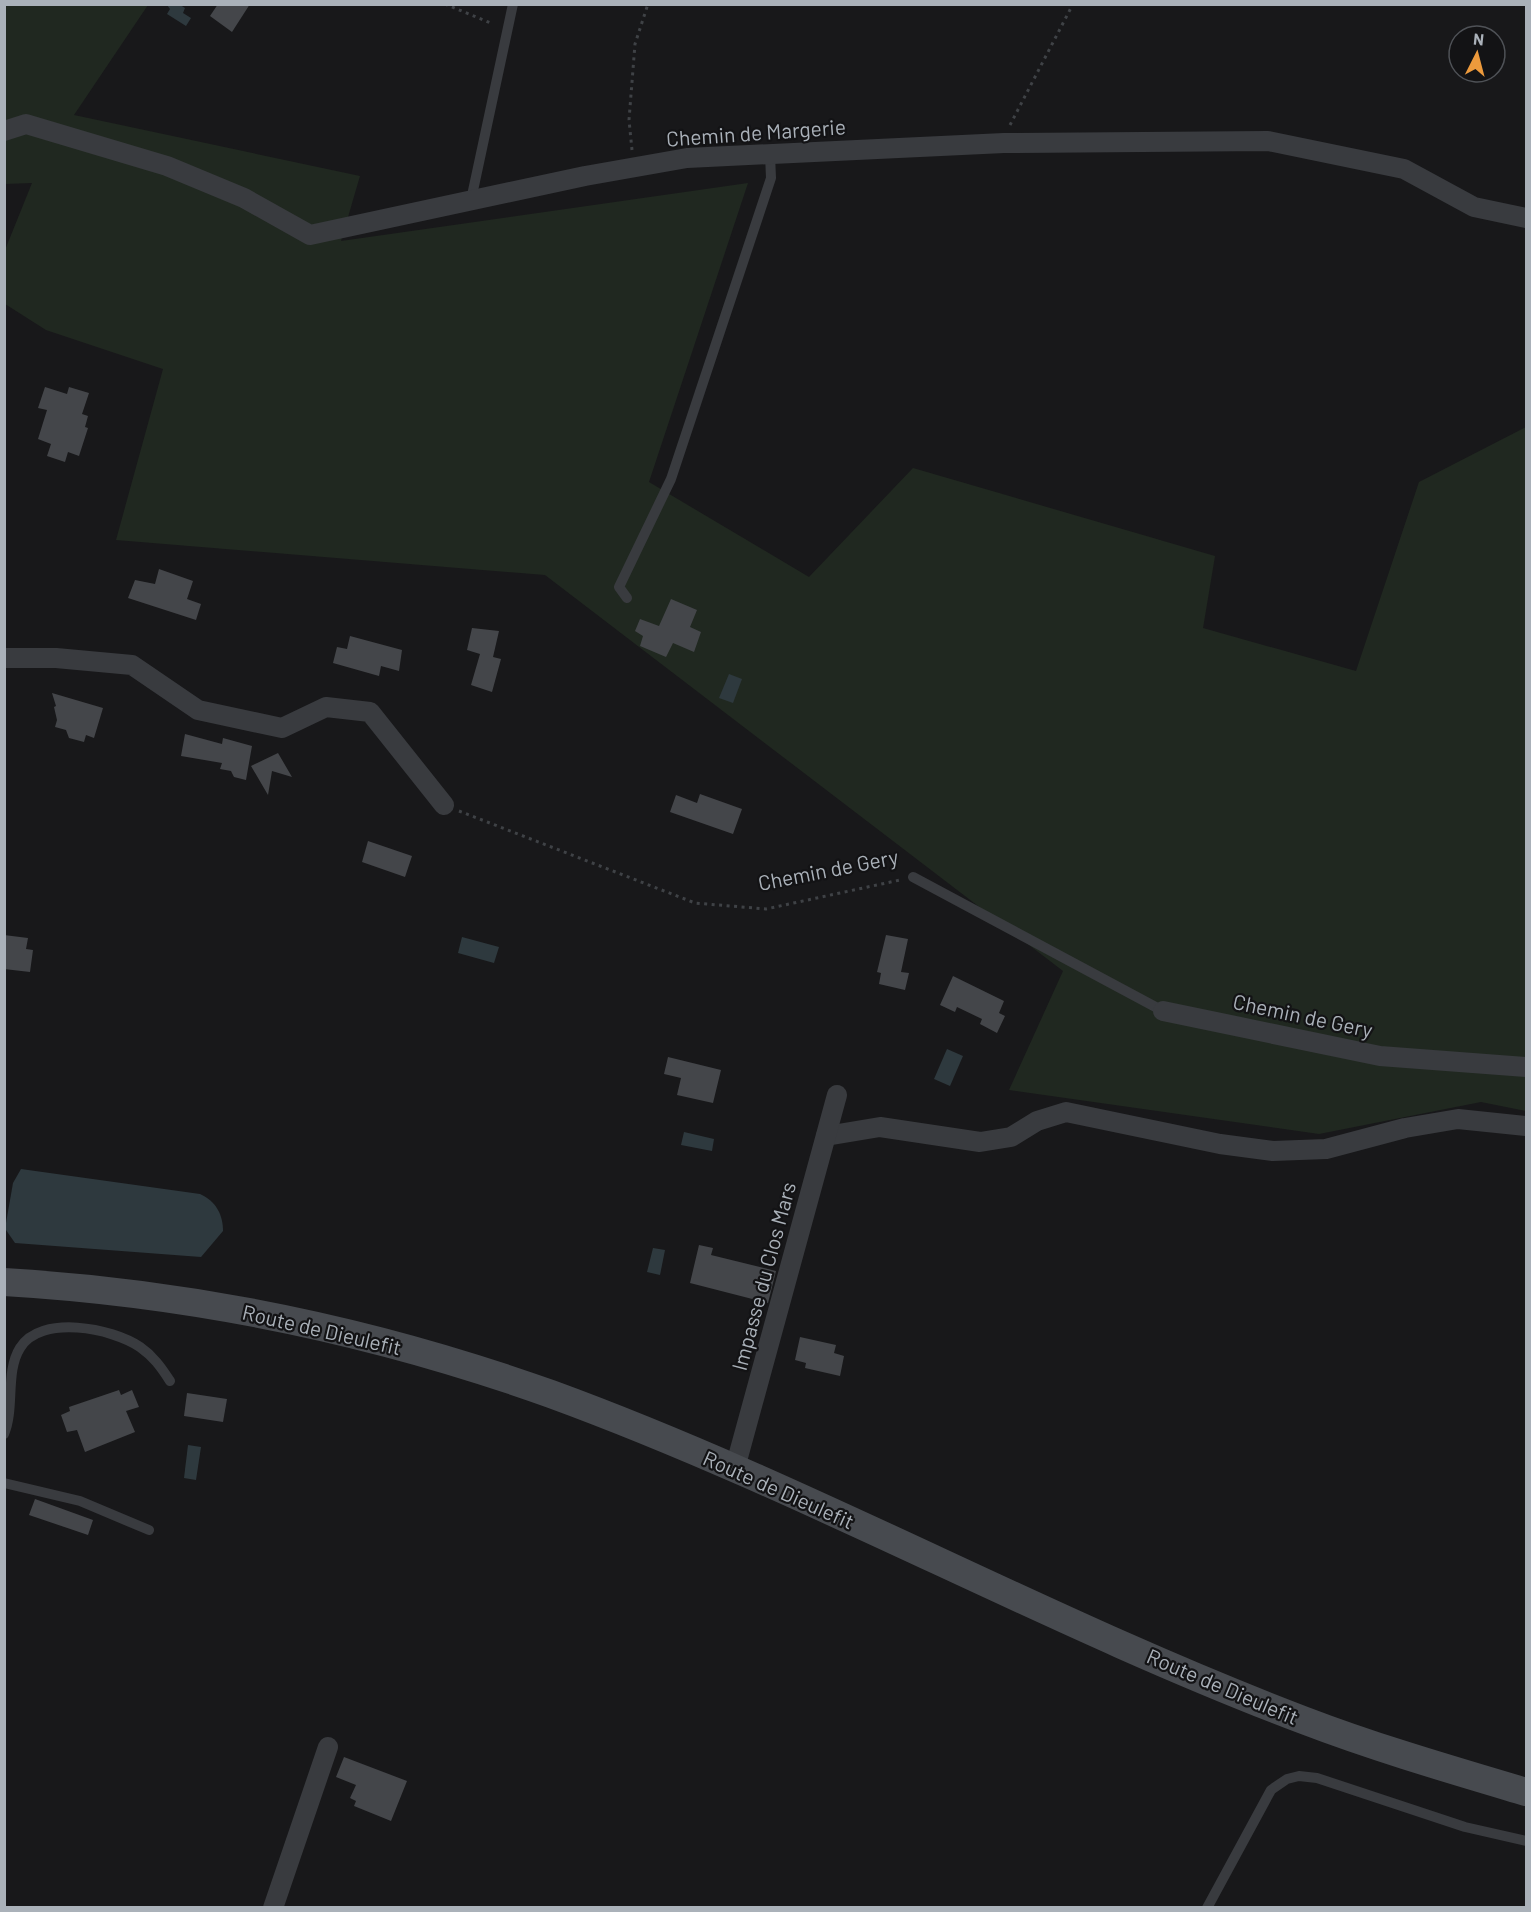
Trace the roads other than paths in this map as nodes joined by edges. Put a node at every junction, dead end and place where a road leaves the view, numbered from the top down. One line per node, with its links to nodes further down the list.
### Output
1 (513, 4): 4 (lane)
2 (4, 132): 4 (street, Chemin de Margerie)
3 (770, 155): 4 (street, Chemin de Margerie); 5 (street, Chemin de Margerie); 6 (lane)
4 (471, 200)
5 (1527, 218)
6 (627, 598)
7 (4, 658): 8 (street)
8 (444, 805)
9 (913, 877): 10 (lane, Chemin de Gery)
10 (1163, 1011): 11 (street, Chemin de Gery)
11 (1527, 1067)
12 (837, 1095): 14 (street, Impasse du Clos Mars)
13 (1527, 1126): 14 (street)
14 (826, 1136): 18 (street, Impasse du Clos Mars)
15 (4, 1282): 18 (main road, Route de Dieulefit)
16 (170, 1381): 17 (lane)
17 (4, 1434)
18 (735, 1468): 22 (main road, Route de Dieulefit)
19 (4, 1483): 20 (lane)
20 (149, 1530)
21 (328, 1747): 24 (street)
22 (1527, 1792)
23 (1527, 1841): 25 (lane)
24 (273, 1908)
25 (1207, 1908)

